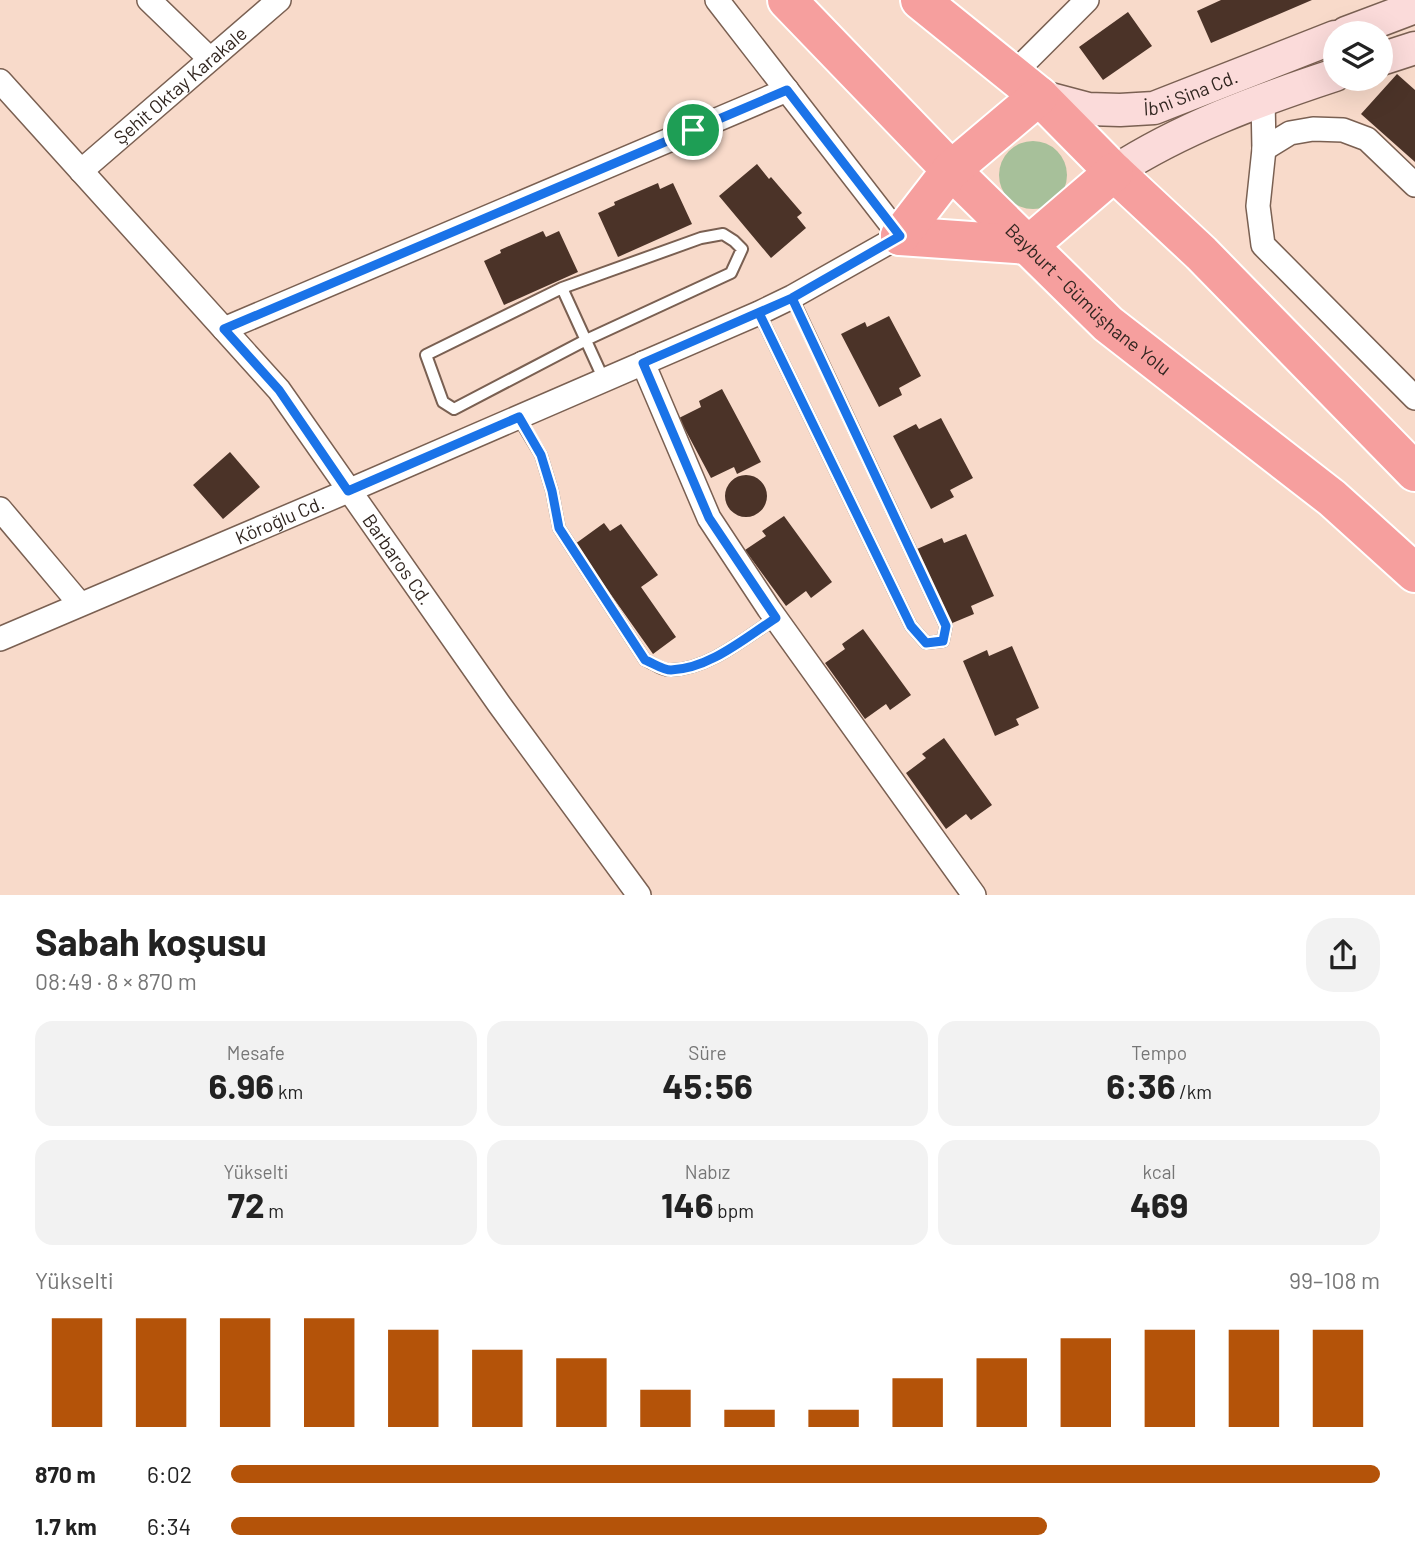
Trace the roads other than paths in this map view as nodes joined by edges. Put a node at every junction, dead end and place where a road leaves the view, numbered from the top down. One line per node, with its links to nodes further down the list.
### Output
1 (149, 0): 12 (street)
2 (279, 0): 12 (street, Şehit Oktay Karakale)
3 (717, 0): 16 (street)
4 (787, 0): 20 (highway, Bayburt - Gümüşhane Yolu)
5 (920, 0): 15 (highway)
6 (1087, 0): 15 (street)
7 (1415, 6): 8 (main road)
8 (1377, 21)
9 (1323, 42): 15 (main road, İbni Sina Cd.)
10 (1415, 48): 11 (main road)
11 (1393, 55)
12 (210, 59): 21 (street, Şehit Oktay Karakale)
13 (1323, 79): 17 (main road, İbni Sina Cd.)
14 (0, 81): 18 (street, Barbaros Cd.)
15 (1026, 85): 20 (highway); 22 (highway)
16 (787, 90): 24 (street); 29 (street)
17 (1262, 99): 19 (street); 22 (main road, İbni Sina Cd.)
18 (9, 106): 21 (street, Barbaros Cd.)
19 (1264, 149): 23 (street); 33 (street)
20 (951, 170): 24 (highway); 25 (highway, Bayburt - Gümüşhane Yolu)
21 (81, 171): 29 (street, Barbaros Cd.)
22 (1114, 172): 25 (highway); 35 (highway)
23 (1415, 185)
24 (900, 236): 25 (highway); 27 (street, Köroğlu Cd.)
25 (1028, 245): 38 (highway, Bayburt - Gümüşhane Yolu)
26 (562, 288): 30 (lane); 30 (lane); 30 (lane)
27 (792, 298): 28 (street, Köroğlu Cd.); 28 (lane)
28 (759, 313): 31 (street, Köroğlu Cd.)
29 (224, 329): 36 (street, Barbaros Cd.)
30 (586, 340): 32 (lane)
31 (643, 363): 32 (street, Köroğlu Cd.); 40 (street)
32 (604, 380): 34 (street, Köroğlu Cd.)
33 (1412, 389)
34 (519, 417): 36 (street, Köroğlu Cd.); 40 (lane)
35 (1415, 472)
36 (348, 491): 39 (street, Köroğlu Cd.); 42 (street, Barbaros Cd.)
37 (0, 509): 39 (street)
38 (1415, 573)
39 (80, 604): 41 (street, Köroğlu Cd.)
40 (776, 618): 43 (street)
41 (0, 639)
42 (639, 895)
43 (974, 895)

